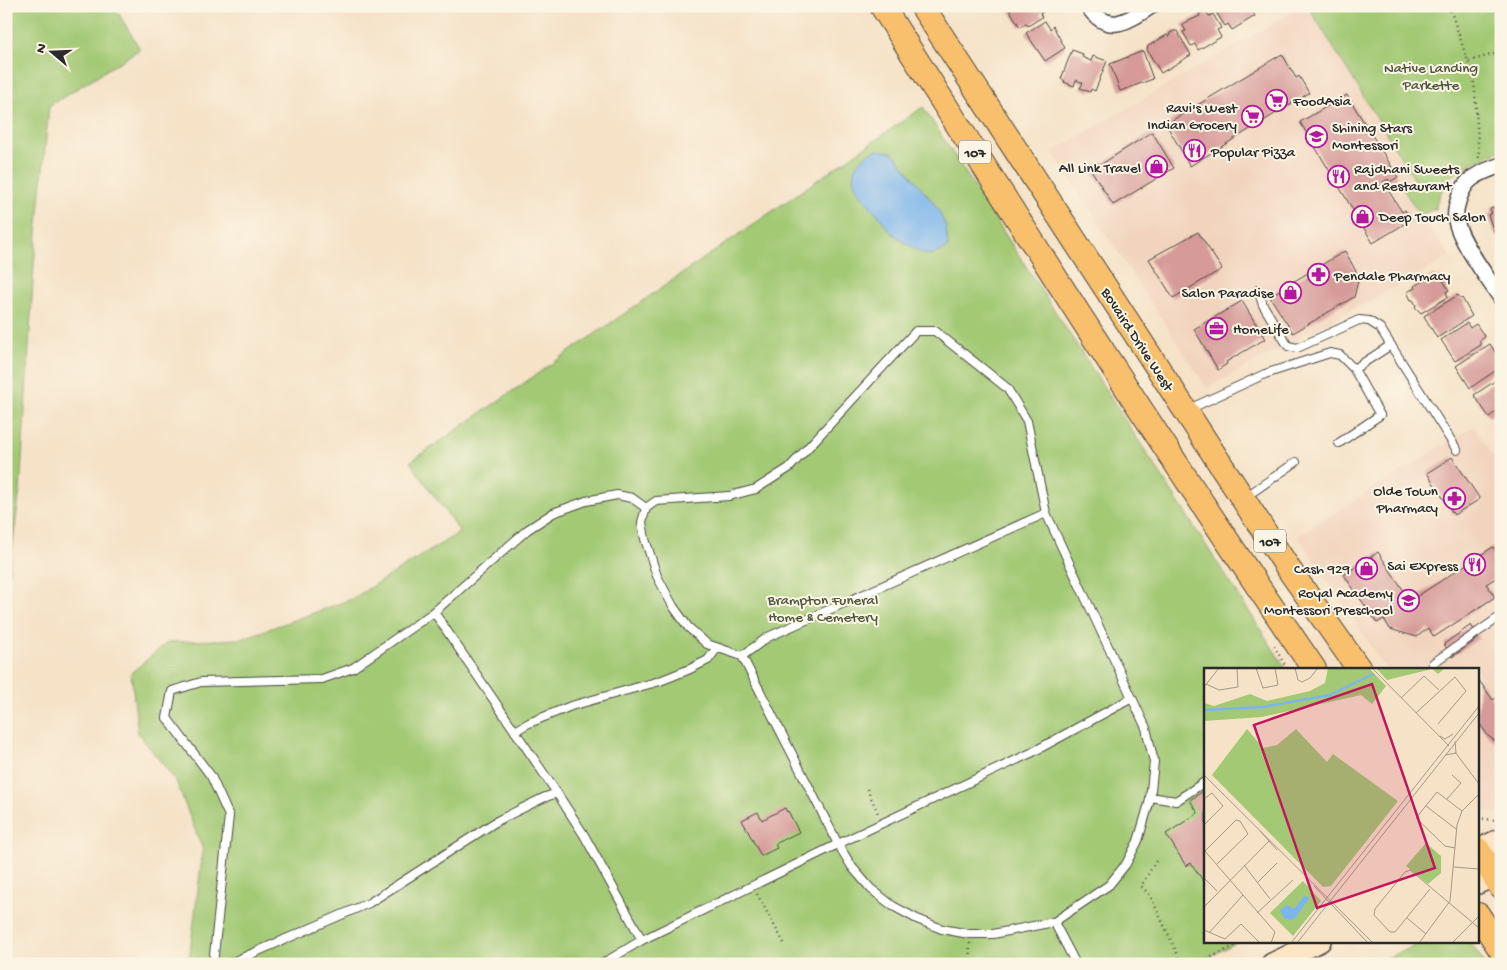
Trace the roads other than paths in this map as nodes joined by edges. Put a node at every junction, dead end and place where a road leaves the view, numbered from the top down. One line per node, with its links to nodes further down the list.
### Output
1 (882, 6): 17 (main road, 107)
2 (922, 6): 10 (main road, Bovaird Drive West / 107)
3 (1088, 6): 4 (street)
4 (1152, 6)
5 (1501, 165): 7 (street)
6 (1258, 290): 8 (lane)
7 (1501, 298)
8 (1391, 345): 9 (lane); 12 (lane)
9 (1354, 369): 10 (lane); 11 (lane)
10 (1185, 411): 14 (main road, Bovaird Drive West / 107)
11 (1339, 443)
12 (1457, 450)
13 (1296, 462): 14 (lane)
14 (1242, 499): 17 (main road); 23 (main road, Bovaird Drive West / 107)
15 (646, 508): 16 (lane); 18 (lane); 20 (lane)
16 (1046, 514): 21 (lane); 25 (lane)
17 (1212, 520): 22 (main road, 107)
18 (434, 612): 26 (lane); 40 (lane)
19 (1501, 616): 24 (lane)
20 (716, 648): 21 (lane); 26 (lane)
21 (742, 656): 31 (lane)
22 (1313, 668)
23 (1357, 668)
24 (1432, 668)
25 (1132, 698): 29 (lane); 31 (lane)
26 (515, 731): 28 (lane)
27 (1204, 782): 29 (lane)
28 (557, 793): 37 (lane); 41 (lane)
29 (1150, 797): 36 (lane)
30 (1501, 839): 32 (main road)
31 (838, 844): 36 (lane); 37 (lane)
32 (1480, 849)
33 (1480, 854): 34 (main road)
34 (1493, 879)
35 (1480, 918): 39 (main road)
36 (1054, 922): 43 (lane)
37 (642, 940): 42 (lane)
38 (1318, 942): 44 (main road)
39 (1501, 950)
40 (212, 964)
41 (228, 964)
42 (602, 964)
43 (1076, 964)
44 (1272, 964)

